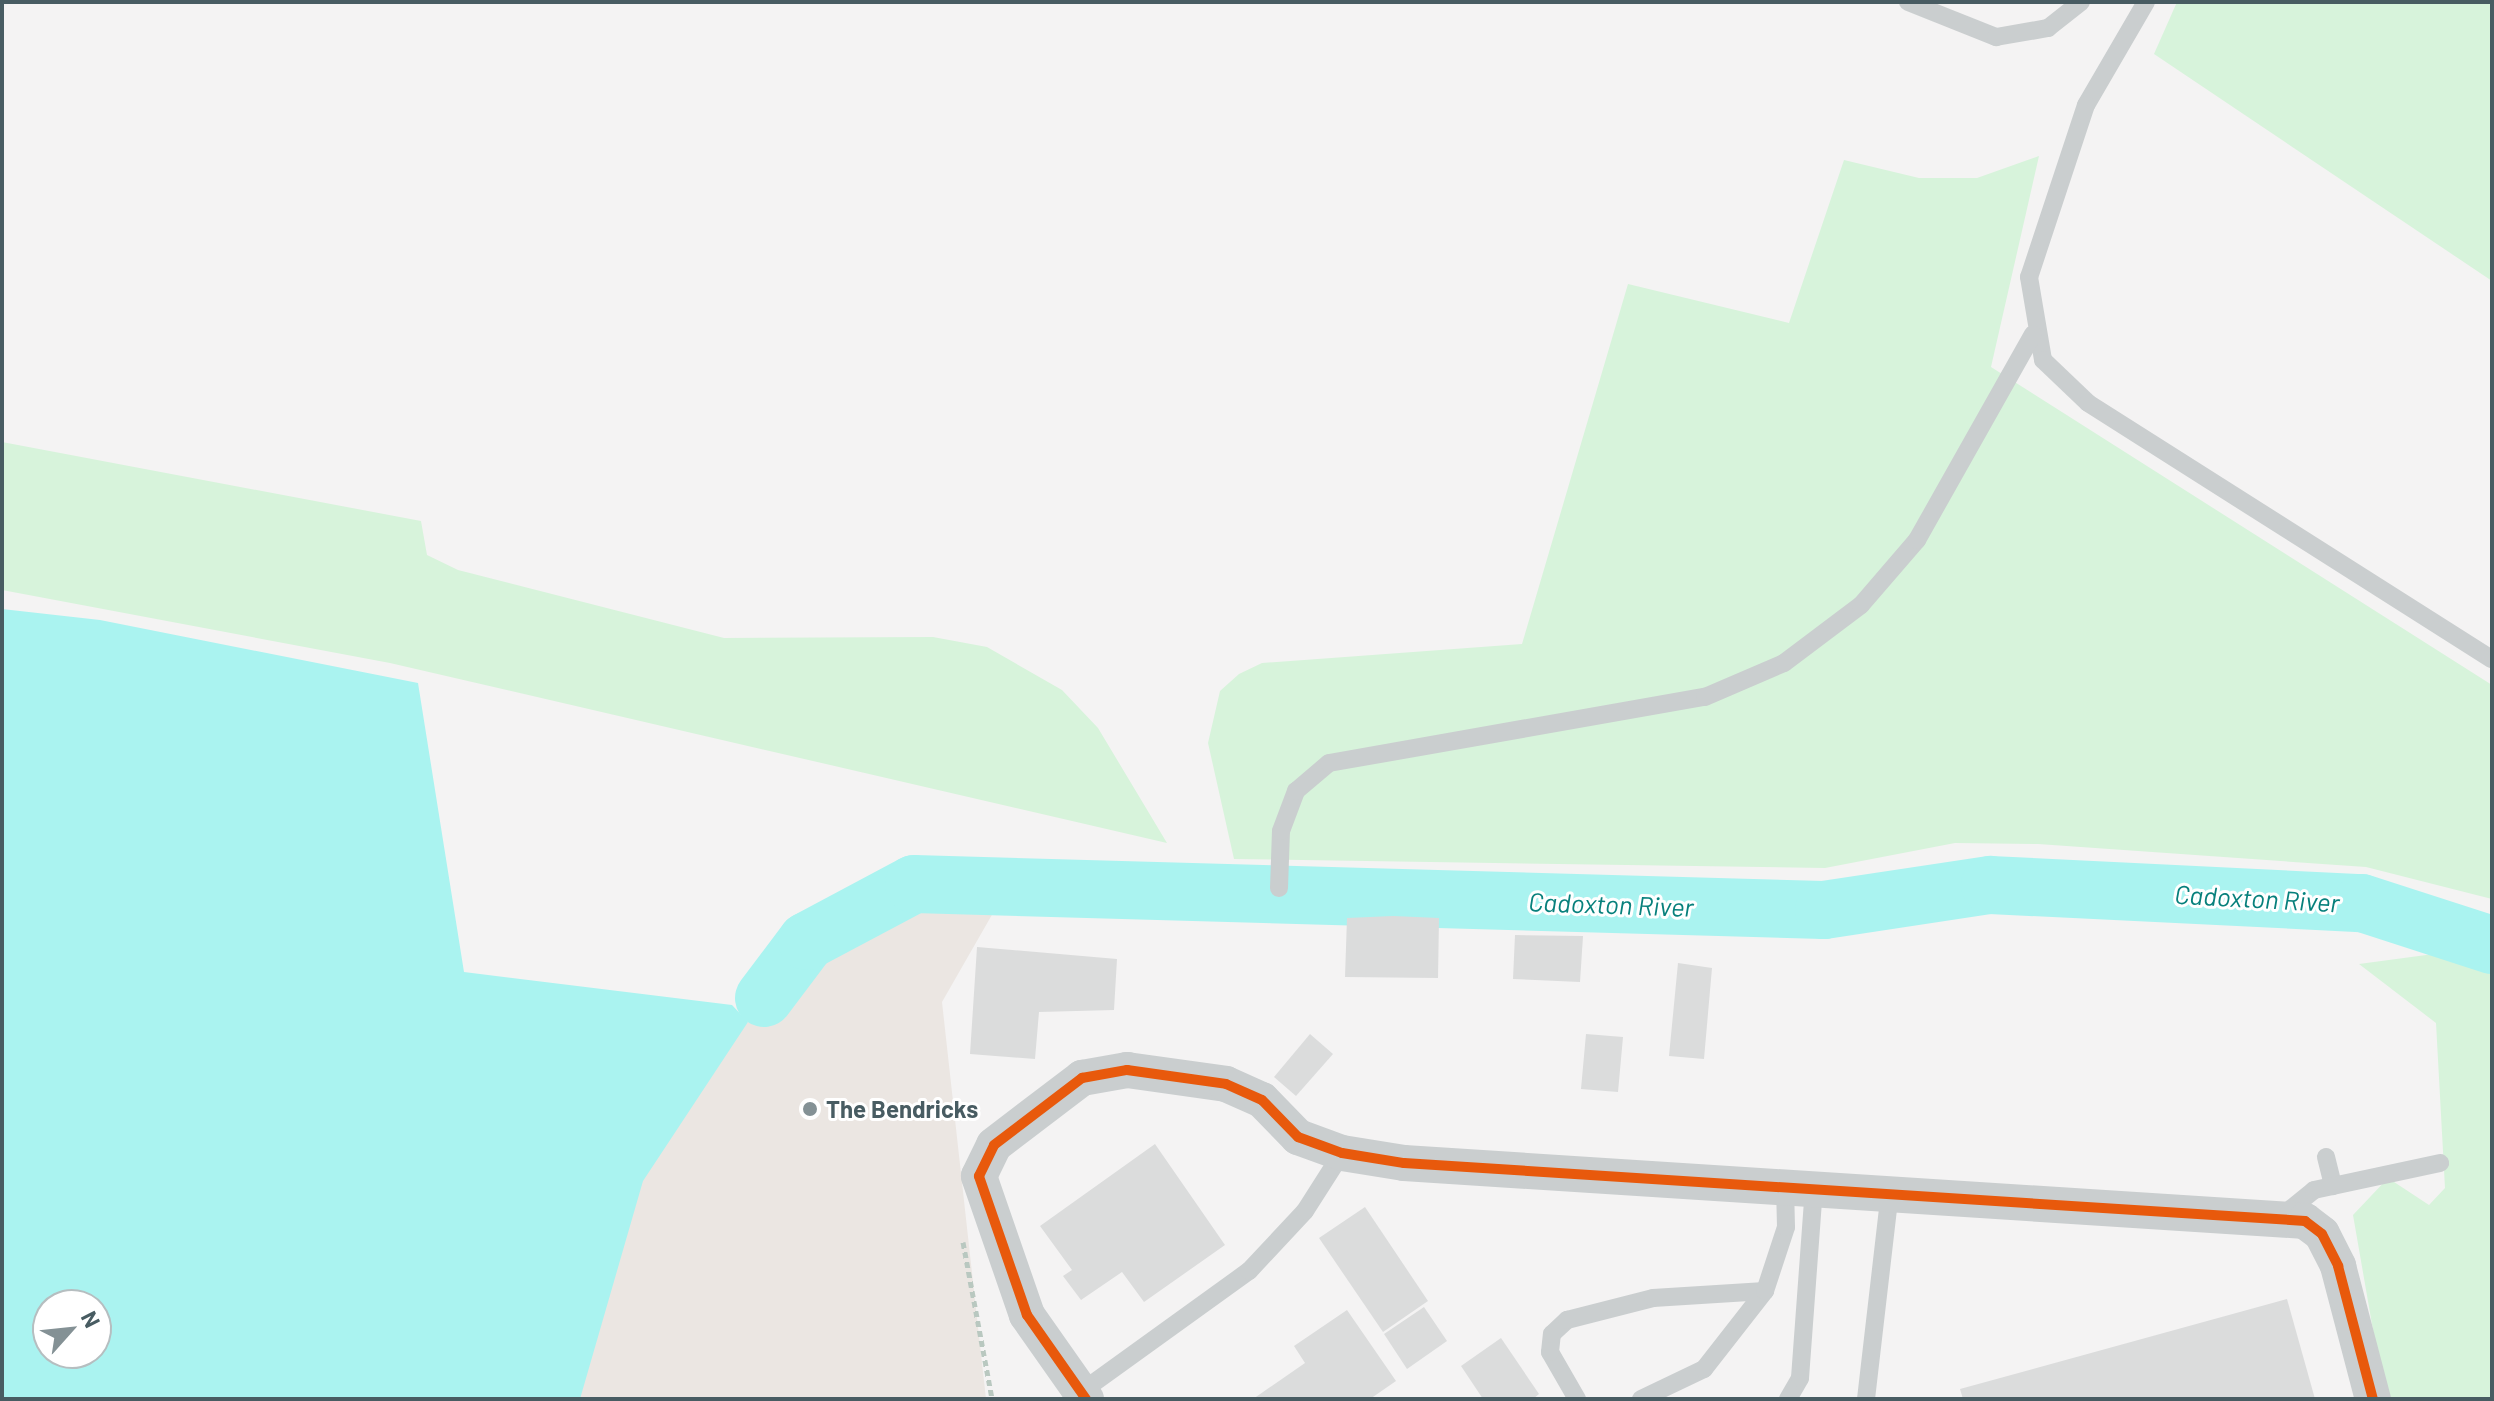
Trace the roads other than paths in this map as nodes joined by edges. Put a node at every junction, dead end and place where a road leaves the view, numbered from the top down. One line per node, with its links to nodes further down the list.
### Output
1 (1908, 2): 2 (lane)
2 (2081, 2)
3 (2146, 2): 4 (lane)
4 (2033, 334): 5 (lane); 6 (lane)
5 (2492, 659)
6 (1279, 888)
7 (1342, 1153): 10 (street); 15 (lane); 15 (street)
8 (2326, 1157): 11 (lane)
9 (2440, 1163): 11 (lane)
10 (1799, 1186): 12 (street); 14 (lane); 18 (lane)
11 (2333, 1186): 13 (lane)
12 (1890, 1192): 13 (street); 19 (lane)
13 (2282, 1216): 20 (street)
14 (1765, 1291): 16 (lane); 17 (lane)
15 (1083, 1396)
16 (1577, 1399)
17 (1641, 1399)
18 (1788, 1399)
19 (1866, 1399)
20 (2373, 1399)

